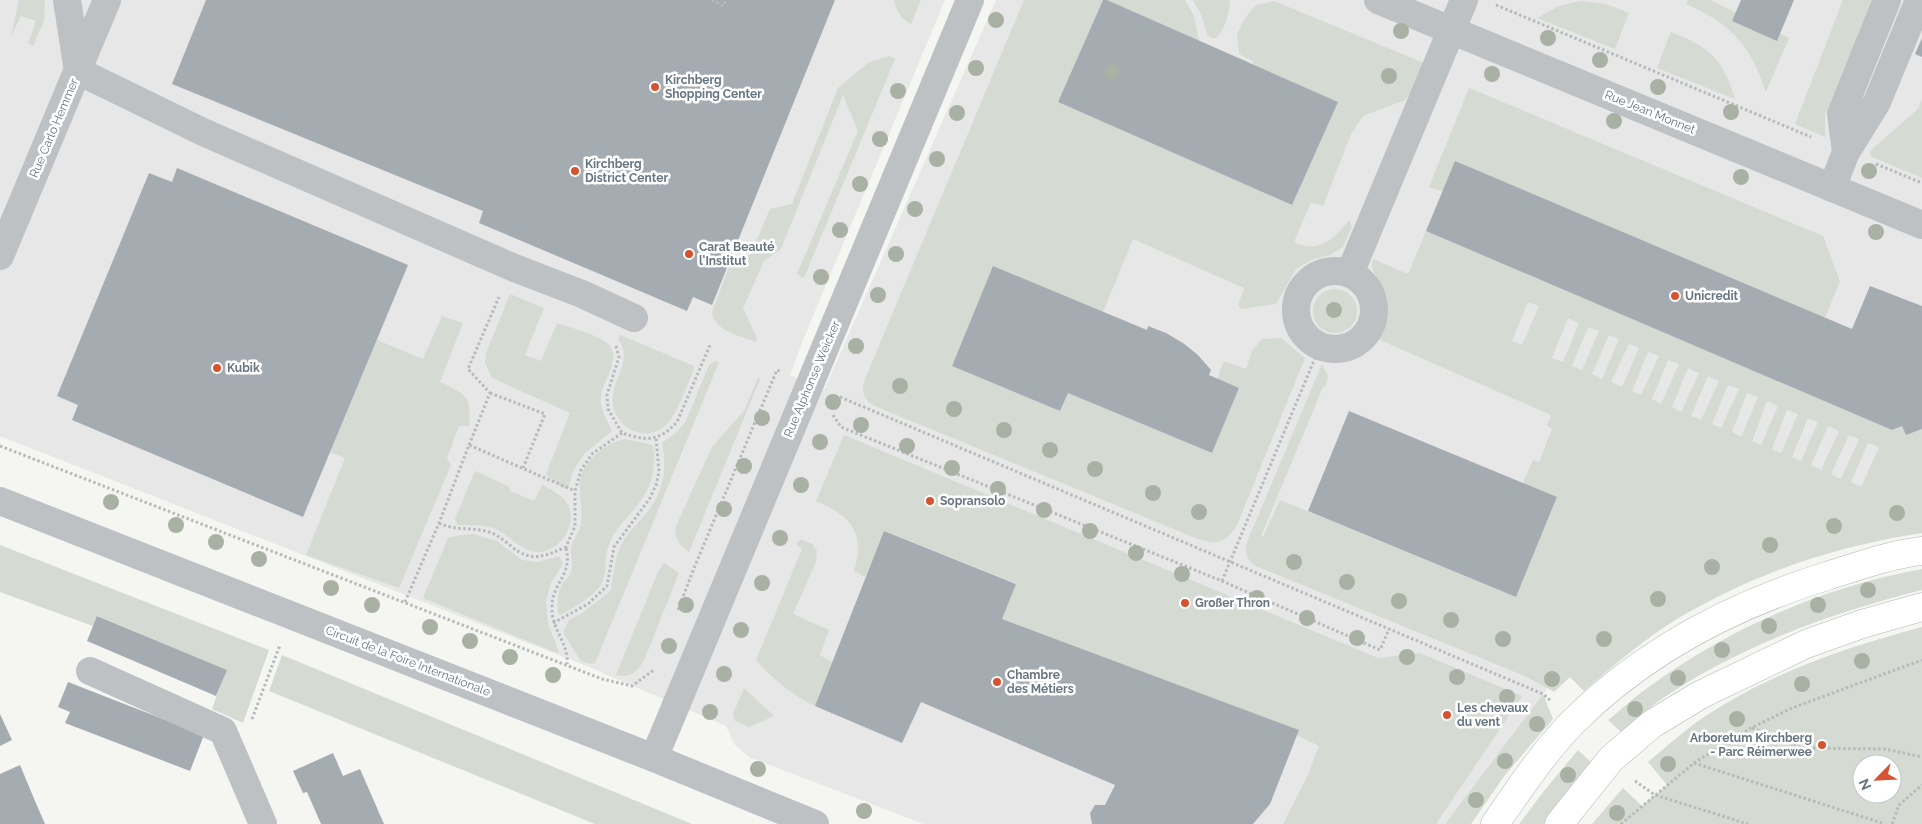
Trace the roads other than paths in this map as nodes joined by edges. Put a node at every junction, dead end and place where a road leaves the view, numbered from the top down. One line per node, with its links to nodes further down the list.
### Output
1 (67, 0): 9 (street)
2 (107, 0): 9 (street, Rue Carlo Hemmer)
3 (970, 0): 20 (street, Rue Alphonse Weicker)
4 (1378, 0): 8 (street, Rue Jean Monnet)
5 (1464, 0): 8 (street)
6 (1887, 0): 10 (street)
7 (1919, 0): 10 (street)
8 (1451, 30): 11 (street, Rue Jean Monnet); 14 (street)
9 (78, 71): 13 (street, Rue Carlo Hemmer); 15 (street)
10 (1846, 152): 11 (street)
11 (1832, 188): 12 (street, Rue Jean Monnet)
12 (1922, 225)
13 (0, 256)
14 (1350, 273): 14 (street)
15 (625, 315)
16 (0, 501): 20 (street, Circuit de la Foire Internationale)
17 (1922, 551): 23 (main road)
18 (1922, 607): 24 (main road)
19 (90, 671): 21 (street)
20 (654, 758): 22 (street, Circuit de la Foire Internationale)
21 (264, 824)
22 (815, 824)
23 (1495, 824)
24 (1559, 824)

